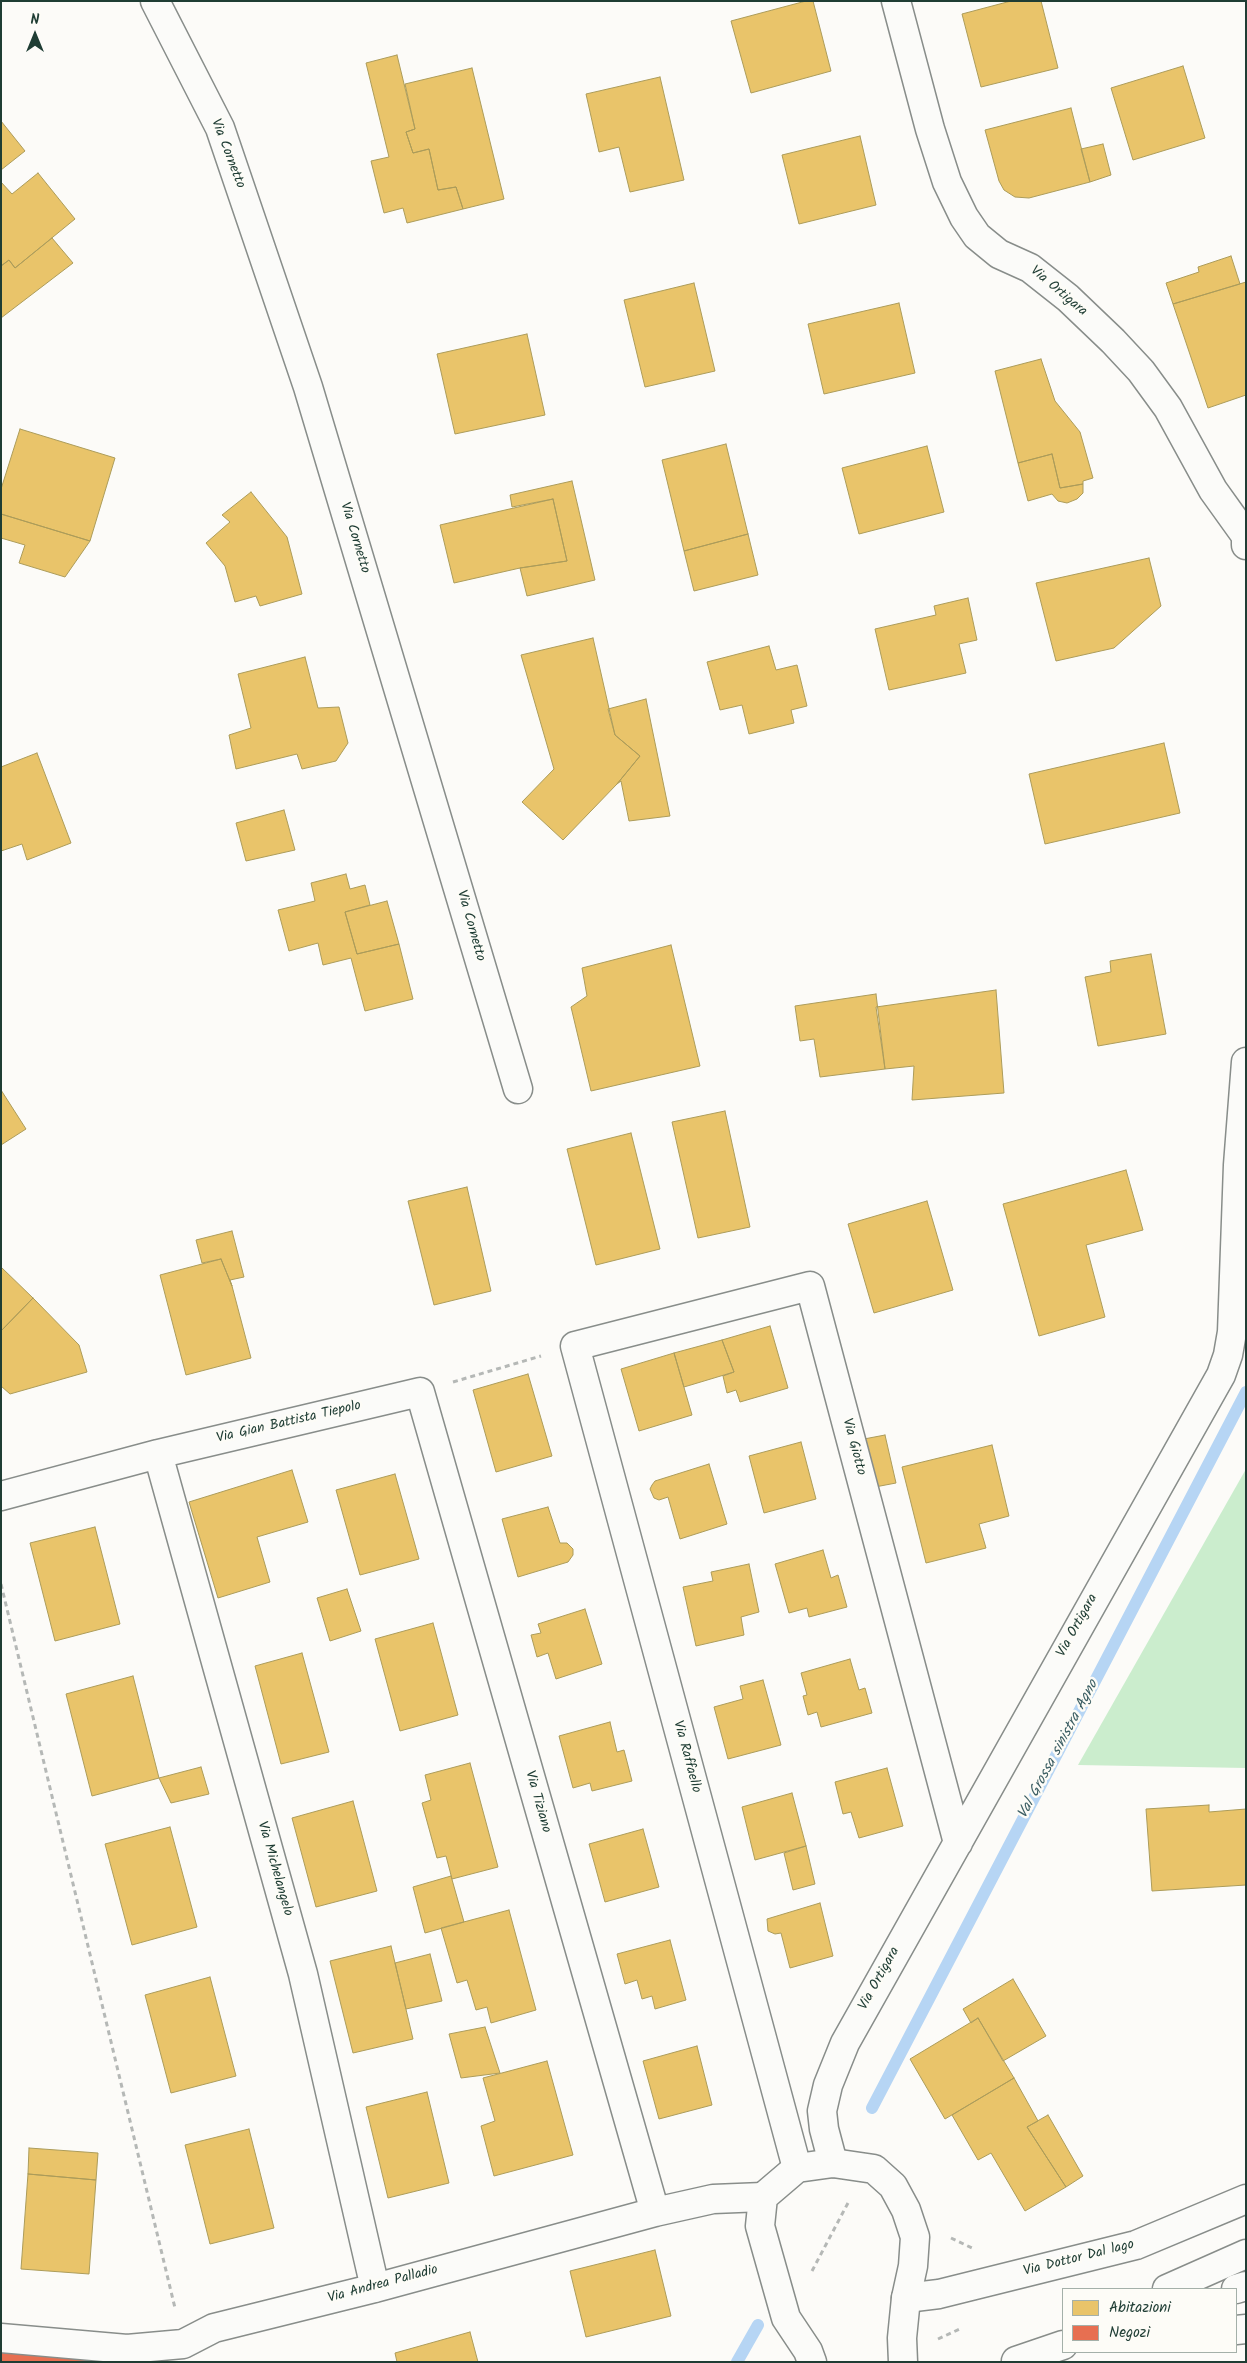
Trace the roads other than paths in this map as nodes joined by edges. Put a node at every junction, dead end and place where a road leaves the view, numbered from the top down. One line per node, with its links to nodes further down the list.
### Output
1 (155, 1): 6 (main road, Via Cornetto)
2 (896, 1): 3 (main road, Via Ortigara)
3 (1246, 536): 4 (main road, Via Ortigara)
4 (1246, 545)
5 (1246, 1062): 11 (main road, Via Ortigara)
6 (518, 1089)
7 (575, 1346): 11 (main road, Via Giotto); 13 (main road, Via Raffaello)
8 (420, 1392): 9 (main road, Via Gian Battista Tiepolo); 16 (main road, Via Tiziano)
9 (158, 1454): 10 (main road, Via Gian Battista Tiepolo); 18 (main road, Via Michelangelo)
10 (1, 1496)
11 (958, 1843): 12 (main road, Via Ortigara)
12 (833, 2163): 13 (main road); 20 (main road)
13 (797, 2168): 14 (main road)
14 (763, 2197): 16 (main road, Via Andrea Palladio); 27 (main road)
15 (1246, 2199): 20 (main road, Via Dottor Dal lago)
16 (655, 2212): 18 (main road, Via Andrea Palladio)
17 (1246, 2254): 19 (main road)
18 (375, 2288): 24 (main road, Via Andrea Palladio)
19 (1169, 2288)
20 (906, 2298): 28 (main road)
21 (1, 2338): 24 (main road, Via Andrea Palladio)
22 (1062, 2339): 26 (main road)
23 (1062, 2345): 26 (main road)
24 (185, 2353)
25 (1067, 2353): 26 (main road)
26 (1015, 2361)
27 (812, 2362)
28 (902, 2362)

